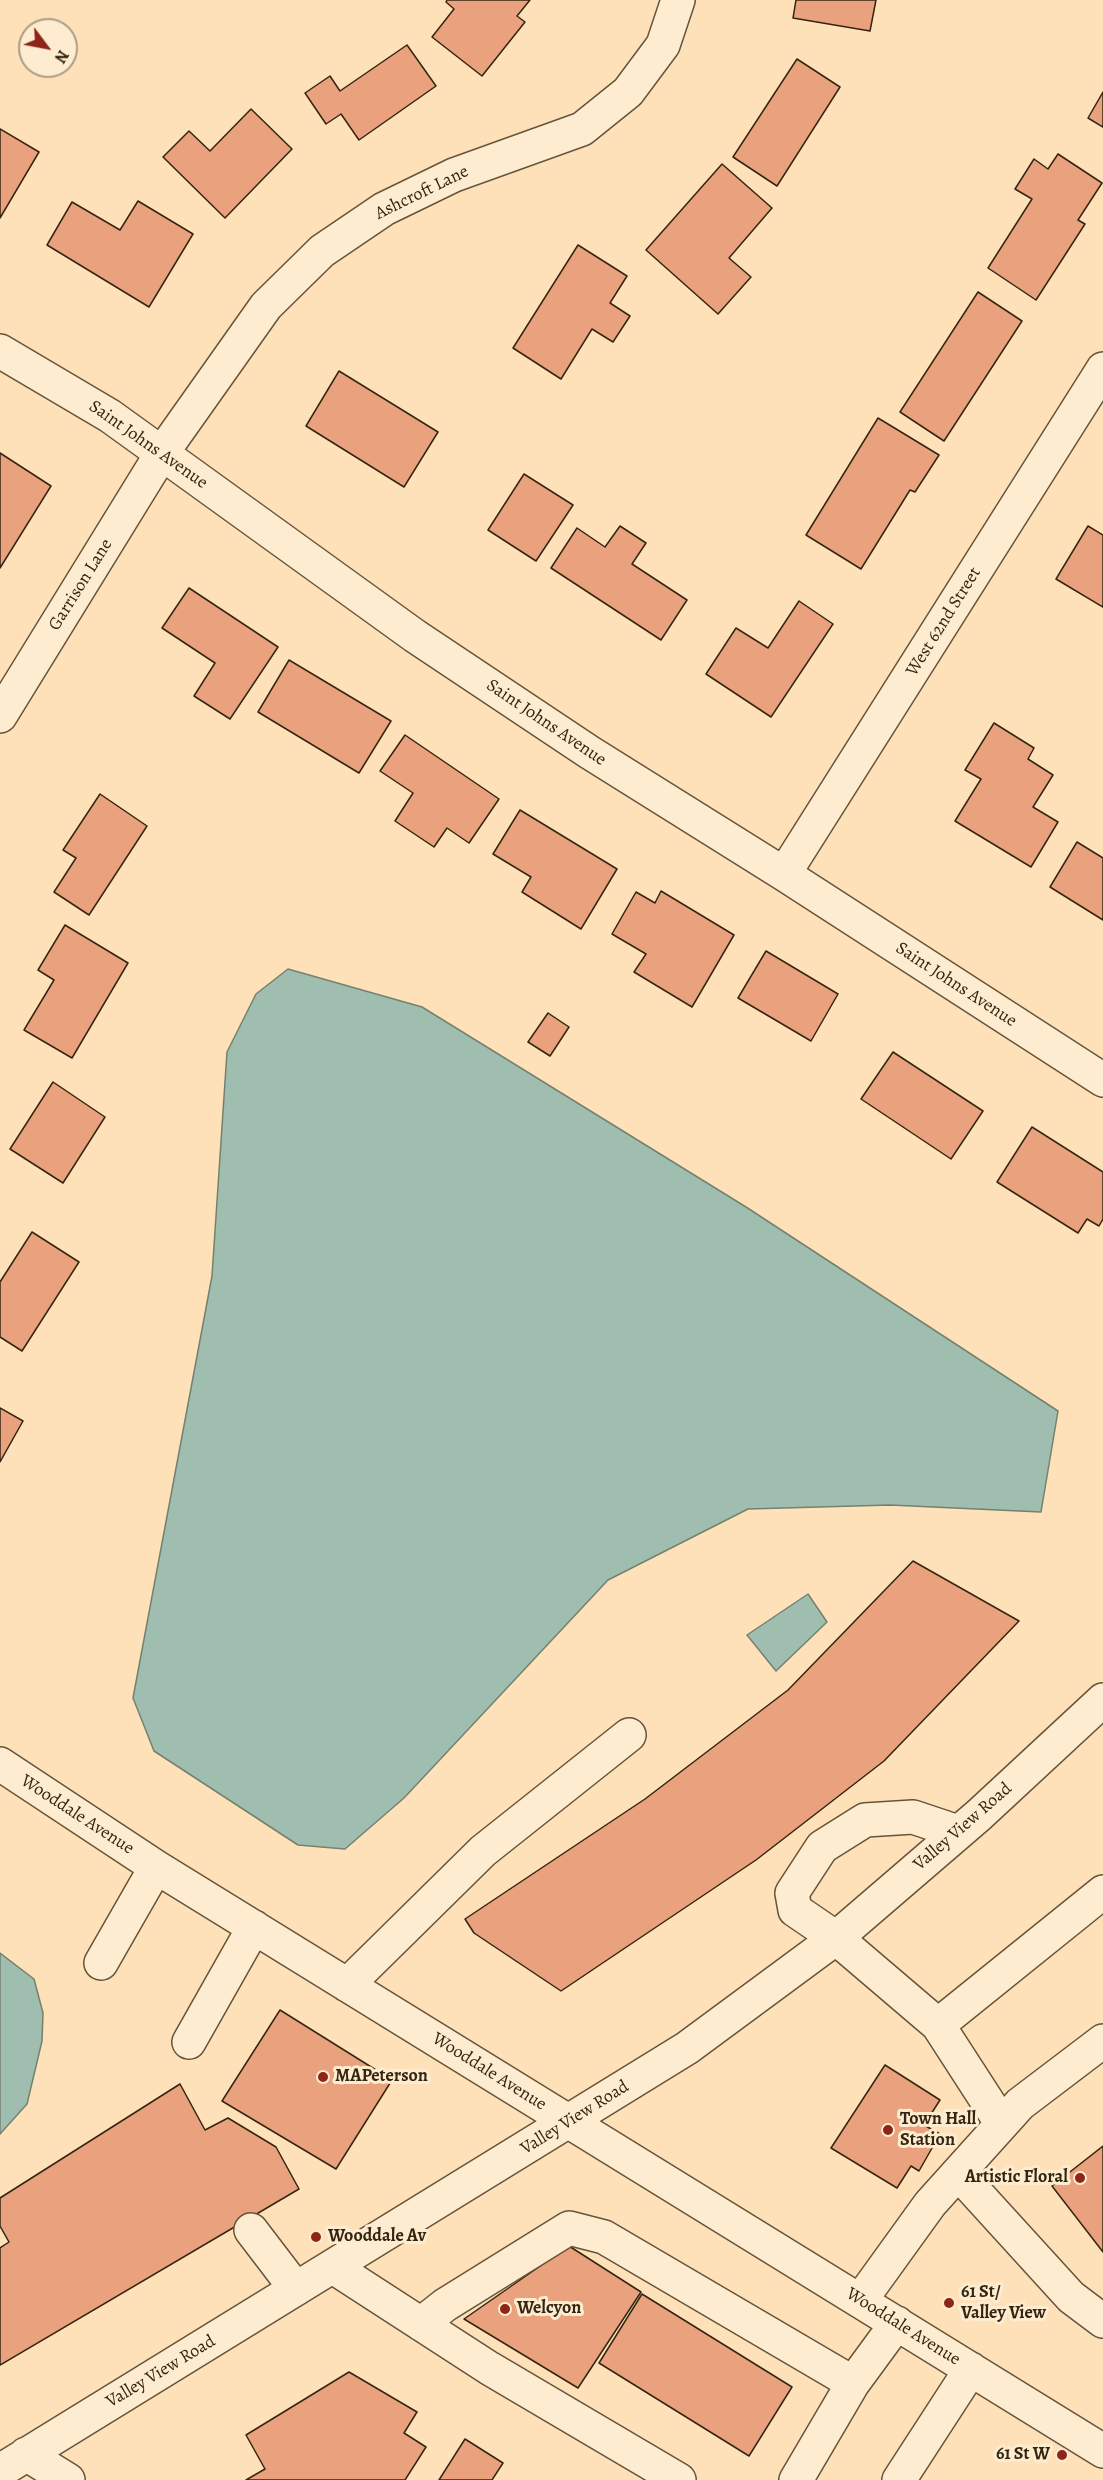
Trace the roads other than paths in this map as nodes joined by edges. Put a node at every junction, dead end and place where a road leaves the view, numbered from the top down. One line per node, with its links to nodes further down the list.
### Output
1 (678, 0): 5 (street, Ashcroft Lane)
2 (0, 351): 5 (street, Saint Johns Avenue)
3 (1103, 369): 4 (street, West 62nd Street)
4 (1092, 411): 7 (street, West 62nd Street)
5 (162, 453): 6 (street, Garrison Lane); 7 (street, Saint Johns Avenue)
6 (0, 716)
7 (784, 874): 8 (street, Saint Johns Avenue)
8 (1103, 1080)
9 (1103, 1700): 12 (street, Valley View Road)
10 (629, 1735): 18 (street)
11 (0, 1764): 13 (street, Wooddale Avenue)
12 (958, 1832): 16 (street, Valley View Road); 16 (street)
13 (156, 1867): 15 (street, Wooddale Avenue); 17 (street)
14 (1103, 1893): 19 (street)
15 (254, 1927): 18 (street, Wooddale Avenue); 21 (street)
16 (836, 1938): 19 (street); 22 (street, Valley View Road)
17 (101, 1963)
18 (347, 1984): 22 (street, Wooddale Avenue)
19 (938, 2025): 23 (street)
20 (1103, 2041): 23 (street)
21 (189, 2042)
22 (570, 2121): 26 (street, Valley View Road); 28 (street, Wooddale Avenue)
23 (1002, 2124): 24 (street)
24 (958, 2173): 28 (street); 29 (street)
25 (251, 2230): 27 (street)
26 (333, 2267): 27 (street, Valley View Road); 30 (street)
27 (296, 2289): 35 (street, Valley View Road)
28 (860, 2301): 31 (street, Wooddale Avenue)
29 (1103, 2321)
30 (421, 2324): 33 (street); 37 (street)
31 (897, 2324): 32 (street, Wooddale Avenue); 33 (street)
32 (971, 2369): 34 (street, Wooddale Avenue); 39 (street)
33 (853, 2383): 38 (street)
34 (1103, 2451)
35 (13, 2462): 36 (street)
36 (68, 2480)
37 (678, 2480)
38 (796, 2480)
39 (899, 2480)

